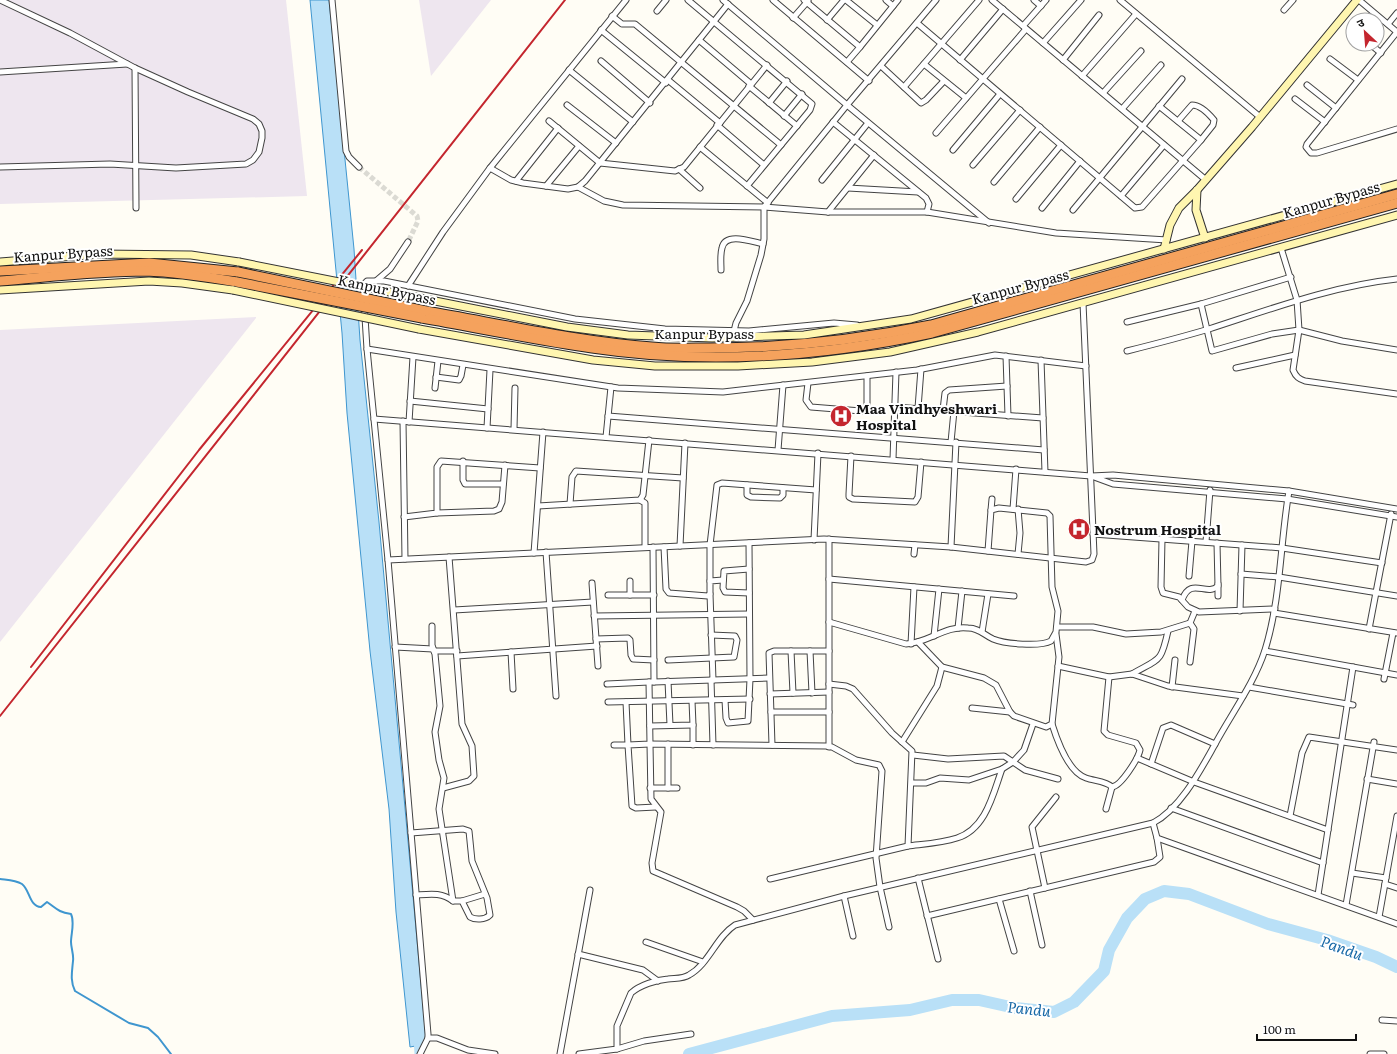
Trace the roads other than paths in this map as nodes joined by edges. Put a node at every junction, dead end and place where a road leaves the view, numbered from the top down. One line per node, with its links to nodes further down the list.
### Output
1 (0, 0): 52 (street)
2 (332, 0): 117 (street)
3 (626, 0): 30 (street)
4 (666, 0): 25 (street)
5 (688, 0): 33 (street)
6 (723, 0): 21 (street)
7 (773, 0): 31 (street)
8 (845, 0): 32 (street); 36 (street)
9 (886, 0): 22 (street)
10 (898, 0): 22 (street)
11 (936, 0): 34 (street)
12 (979, 0): 42 (street)
13 (992, 0): 24 (street)
14 (1034, 0): 23 (street)
15 (1046, 0): 23 (street)
16 (1081, 0): 41 (street)
17 (1120, 0): 29 (street)
18 (1292, 0): 26 (street)
19 (1358, 0): 35 (street); 86 (main road)
20 (807, 1): 31 (street); 32 (street)
21 (728, 4): 33 (street); 79 (street)
22 (893, 6): 36 (street)
23 (1041, 6): 37 (street)
24 (1003, 9): 37 (street); 47 (street)
25 (657, 10)
26 (1284, 10)
27 (1397, 13): 35 (street)
28 (1099, 14): 48 (street)
29 (1136, 14): 60 (street); 86 (street)
30 (612, 16): 38 (street); 51 (street)
31 (794, 18): 50 (street)
32 (827, 20): 43 (street)
33 (714, 21): 40 (street); 54 (street)
34 (917, 23): 42 (street); 56 (street)
35 (1388, 24): 39 (street)
36 (877, 25): 43 (street)
37 (1025, 28): 41 (street); 62 (street)
38 (601, 30): 58 (street); 64 (street)
39 (1397, 32): 45 (street)
40 (699, 40): 51 (street); 68 (street)
41 (1044, 43): 48 (street)
42 (941, 44): 47 (street); 53 (street)
43 (860, 47): 50 (street)
44 (1142, 51): 71 (street)
45 (1381, 53): 63 (street)
46 (1330, 59): 63 (street)
47 (960, 60): 62 (street)
48 (1063, 60): 60 (street)
49 (601, 61): 76 (street)
50 (847, 62): 66 (street)
51 (681, 63): 64 (street); 80 (street)
52 (128, 64): 57 (street); 59 (street)
53 (924, 64): 67 (street); 70 (street)
54 (767, 65): 65 (street); 68 (street)
55 (1161, 65): 83 (street)
56 (881, 66): 66 (street); 70 (street)
57 (135, 68): 113 (street); 113 (street)
58 (570, 70): 89 (street); 118 (street)
59 (0, 72)
60 (1082, 76): 71 (street)
61 (1182, 78): 81 (street)
62 (983, 79): 73 (street); 74 (street)
63 (1358, 80): 82 (street)
64 (667, 81): 76 (street); 93 (street)
65 (787, 81): 72 (street); 77 (street)
66 (869, 81): 79 (street)
67 (944, 81): 70 (street); 74 (street)
68 (750, 85): 77 (street); 80 (street)
69 (1307, 85): 82 (street)
70 (904, 87)
71 (1103, 93): 83 (street)
72 (802, 94): 85 (street); 94 (street)
73 (1000, 94): 84 (street); 108 (street)
74 (966, 98): 99 (street)
75 (1295, 100): 91 (street)
76 (650, 102): 89 (street)
77 (769, 102): 85 (street)
78 (567, 104): 102 (street)
79 (846, 105): 90 (street); 92 (street)
80 (733, 106): 93 (street); 103 (street)
81 (1159, 106): 88 (street); 95 (street)
82 (1336, 108): 91 (street)
83 (1122, 109): 95 (street)
84 (1020, 110): 96 (street); 115 (street)
85 (784, 116): 94 (street)
86 (1260, 117): 122 (main road)
87 (549, 121): 97 (street)
88 (1178, 121): 101 (street); 101 (street)
89 (633, 122): 102 (street)
90 (833, 122): 100 (street); 137 (street)
91 (1325, 122): 98 (street)
92 (868, 123): 100 (street); 144 (street)
93 (718, 124): 107 (street); 114 (street)
94 (797, 126): 103 (street)
95 (1142, 126): 105 (street); 120 (street)
96 (1040, 127): 104 (street); 124 (street)
97 (558, 128): 106 (street); 123 (street)
98 (1397, 129)
99 (936, 133)
100 (854, 139): 109 (street); 121 (street)
101 (1201, 140): 110 (street)
102 (616, 143): 112 (street)
103 (781, 145): 114 (street)
104 (1061, 145): 111 (street); 135 (street)
105 (1164, 145): 110 (street); 134 (street)
106 (579, 146): 112 (street); 126 (street)
107 (700, 147): 119 (street); 127 (street)
108 (953, 150)
109 (874, 155): 130 (street); 132 (street)
110 (1182, 160): 122 (street); 134 (street)
111 (1080, 161): 120 (street); 139 (street)
112 (600, 163): 119 (street); 128 (street)
113 (136, 164): 116 (street); 138 (street)
114 (764, 165): 127 (street)
115 (973, 165)
116 (0, 167)
117 (359, 167)
118 (490, 168): 123 (street); 159 (street)
119 (679, 169): 129 (street)
120 (1100, 178): 134 (street); 140 (street)
121 (822, 180)
122 (1206, 180): 131 (main road)
123 (516, 181): 126 (street)
124 (994, 182)
125 (1397, 184): 145 (main road)
126 (546, 186): 128 (street)
127 (747, 186): 137 (street)
128 (578, 187): 137 (street)
129 (700, 188)
130 (848, 188): 132 (street); 141 (street)
131 (1197, 190): 145 (main road); 146 (main road)
132 (918, 192): 142 (street)
133 (1397, 194): 153 (highway, Kanpur Bypass, bridge)
134 (1121, 196)
135 (1016, 199)
136 (1397, 203): 158 (highway, Kanpur Bypass, bridge)
137 (766, 205): 141 (street); 148 (street)
138 (136, 208)
139 (1042, 208)
140 (1073, 210)
141 (828, 212): 142 (street)
142 (926, 212): 144 (street)
143 (1397, 215): 149 (main road)
144 (989, 223): 146 (street)
145 (1205, 238): 150 (main road)
146 (1167, 240): 150 (main road)
147 (408, 242): 157 (street)
148 (763, 244): 152 (street); 168 (street)
149 (1281, 248): 154 (street); 162 (main road)
150 (1164, 249): 165 (main road)
151 (0, 262): 165 (main road, bridge)
152 (721, 270)
153 (0, 271)
154 (1290, 277): 161 (street); 163 (street)
155 (1397, 279): 161 (street)
156 (0, 281): 158 (highway, Kanpur Bypass)
157 (376, 281): 159 (street); 170 (street)
158 (235, 286): 160 (main road); 162 (main road, bridge)
159 (408, 286): 168 (street)
160 (0, 290)
161 (1297, 300): 166 (street); 167 (street)
162 (1083, 303): 178 (street)
163 (1201, 304): 164 (street); 166 (street)
164 (1127, 322)
165 (864, 327): 168 (street)
166 (1208, 329): 167 (street); 171 (street)
167 (1299, 330): 169 (street); 172 (street)
168 (734, 331)
169 (1397, 349)
170 (367, 350): 174 (street); 201 (street)
171 (1127, 351)
172 (1295, 355): 179 (street); 191 (street)
173 (1006, 356): 175 (street); 180 (street); 187 (street)
174 (413, 357): 176 (street); 192 (street)
175 (1041, 360): 178 (street); 200 (street)
176 (438, 361): 177 (street); 184 (street)
177 (463, 365): 181 (street); 184 (street)
178 (1086, 366): 225 (street)
179 (1236, 368)
180 (921, 369): 182 (street); 194 (street)
181 (490, 370): 188 (street); 195 (street)
182 (896, 372): 183 (street); 193 (street)
183 (867, 376): 185 (street); 185 (street)
184 (436, 377): 189 (street)
185 (808, 382): 186 (street)
186 (783, 385): 188 (street); 204 (street)
187 (1007, 386): 196 (street); 199 (street)
188 (611, 387): 198 (street)
189 (435, 388)
190 (515, 388): 205 (street)
191 (1397, 394)
192 (410, 401): 195 (street); 202 (street)
193 (895, 406): 194 (street); 208 (street)
194 (918, 408): 196 (street)
195 (488, 409): 203 (street)
196 (943, 410): 197 (street)
197 (954, 411): 199 (street); 210 (street)
198 (608, 416): 204 (street); 207 (street)
199 (1008, 416): 200 (street)
200 (1043, 418): 213 (street)
201 (374, 419): 202 (street); 273 (street)
202 (406, 421): 203 (street); 246 (street)
203 (487, 428): 205 (street)
204 (779, 429): 208 (street); 212 (street)
205 (514, 430): 206 (street)
206 (543, 432): 207 (street); 221 (street)
207 (606, 436): 209 (street)
208 (894, 437): 210 (street); 216 (street)
209 (648, 440): 211 (street); 224 (street)
210 (954, 442): 213 (street); 219 (street)
211 (685, 443): 212 (street); 226 (street)
212 (778, 450): 214 (street)
213 (1044, 450): 223 (street)
214 (818, 453): 215 (street); 231 (street)
215 (851, 456): 216 (street); 218 (street)
216 (893, 459): 218 (street)
217 (463, 462): 220 (street); 227 (street); 244 (street)
218 (921, 462): 219 (street)
219 (956, 464): 222 (street); 263 (street)
220 (505, 465): 221 (street); 227 (street)
221 (540, 468): 239 (street)
222 (1016, 469): 223 (street); 241 (street)
223 (1045, 472): 225 (street)
224 (644, 476): 226 (street); 236 (street); 238 (street)
225 (1091, 476): 229 (street); 233 (street); 248 (street)
226 (683, 478): 260 (street)
227 (503, 484): 244 (street)
228 (747, 485): 230 (street); 230 (street); 256 (street)
229 (1210, 486): 232 (street); 233 (street)
230 (783, 488): 231 (street)
231 (816, 490): 251 (street)
232 (1289, 491): 235 (street); 237 (street)
233 (1210, 492): 235 (street); 253 (street)
234 (992, 499): 243 (street)
235 (1288, 499): 240 (street); 264 (street)
236 (640, 500): 238 (street); 261 (street)
237 (1343, 500): 240 (street); 242 (street)
238 (570, 504): 239 (street)
239 (538, 506): 267 (street)
240 (1342, 508): 245 (street)
241 (1016, 509): 243 (street); 269 (street); 271 (street)
242 (1395, 509): 245 (street)
243 (991, 510): 265 (street)
244 (437, 514): 246 (street)
245 (1391, 516): 247 (street); 274 (street)
246 (404, 517): 272 (street)
247 (1397, 517)
248 (1093, 534): 250 (street); 271 (street)
249 (829, 539): 251 (street); 257 (street); 279 (street)
250 (1162, 539): 252 (street); 298 (street)
251 (814, 540): 254 (street)
252 (1192, 541): 253 (street); 277 (street)
253 (1206, 542): 255 (street)
254 (749, 543): 256 (street); 275 (street)
255 (1217, 543): 258 (street); 284 (street)
256 (710, 545): 260 (street); 282 (street)
257 (915, 545): 263 (street); 268 (street)
258 (1242, 545): 264 (street); 276 (street)
259 (664, 546): 260 (street); 262 (street); 290 (street)
260 (680, 546)
261 (645, 547): 262 (street); 266 (street)
262 (653, 547): 294 (street)
263 (951, 547): 265 (street)
264 (1282, 548): 274 (street); 278 (street)
265 (988, 551): 269 (street)
266 (546, 552): 267 (street); 300 (street)
267 (534, 553): 270 (street)
268 (914, 554)
269 (1018, 554): 271 (street)
270 (449, 557): 272 (street); 301 (street)
271 (1052, 558): 313 (street)
272 (404, 559): 273 (street)
273 (388, 560): 324 (street)
274 (1382, 563): 288 (street)
275 (749, 569): 280 (street); 289 (street)
276 (1241, 574): 278 (street); 303 (street)
277 (1189, 576)
278 (1279, 577): 288 (street); 304 (street)
279 (829, 579): 285 (street); 309 (street)
280 (723, 580): 282 (street); 289 (street)
281 (630, 581): 293 (street)
282 (710, 581): 290 (street)
283 (592, 583): 299 (street)
284 (1218, 583): 296 (street); 298 (street)
285 (914, 587): 286 (street); 322 (street)
286 (939, 589): 287 (street); 319 (street)
287 (962, 591): 291 (street); 312 (street)
288 (1376, 592): 297 (street); 314 (street)
289 (749, 593): 305 (street)
290 (710, 594): 306 (street)
291 (988, 594): 295 (street); 316 (street)
292 (608, 595): 293 (street)
293 (630, 595): 294 (street)
294 (654, 595): 308 (street)
295 (1014, 596)
296 (1218, 596)
297 (1397, 596)
298 (1182, 600): 302 (street)
299 (594, 602): 300 (street); 307 (street)
300 (550, 604): 301 (street); 325 (street)
301 (454, 610): 331 (street)
302 (1194, 611): 303 (street); 310 (street)
303 (1240, 611): 304 (street)
304 (1275, 611): 314 (street); 329 (street)
305 (749, 614): 306 (street); 346 (street)
306 (710, 615): 308 (street); 318 (street)
307 (594, 616): 308 (street); 320 (street)
308 (653, 616): 333 (street)
309 (829, 622): 322 (street); 328 (street)
310 (1190, 623): 315 (street); 336 (street)
311 (432, 626): 331 (street)
312 (958, 628): 316 (street); 319 (street)
313 (1056, 629): 315 (street); 316 (street); 338 (street)
314 (1369, 629): 317 (street)
315 (1168, 630): 341 (street)
316 (982, 632)
317 (1395, 633): 343 (street)
318 (711, 635): 332 (street); 332 (street)
319 (934, 636): 321 (street)
320 (596, 639): 323 (street); 333 (street)
321 (918, 642): 322 (street); 339 (street)
322 (911, 644)
323 (597, 646): 325 (street); 337 (street)
324 (395, 647): 403 (street); 416 (street)
325 (553, 649): 330 (street); 359 (street)
326 (791, 651): 327 (street); 345 (street); 357 (street)
327 (810, 651): 328 (street); 355 (street)
328 (829, 651): 351 (street)
329 (1265, 651): 340 (street); 353 (street)
330 (511, 652): 331 (street); 354 (street)
331 (457, 654): 403 (street)
332 (712, 659): 334 (street); 347 (street)
333 (654, 660): 349 (street)
334 (668, 660)
335 (1175, 660): 352 (street)
336 (1190, 662)
337 (598, 666)
338 (1058, 666): 344 (street); 376 (street)
339 (942, 667): 373 (street); 379 (street)
340 (1353, 667): 343 (street); 369 (street)
341 (1132, 674): 344 (street); 352 (street)
342 (1397, 675): 343 (street)
343 (1385, 676)
344 (1109, 677): 393 (street)
345 (769, 678): 346 (street); 358 (street)
346 (750, 679): 347 (street); 361 (street)
347 (712, 680): 348 (street); 362 (street)
348 (668, 681): 349 (street); 364 (street)
349 (652, 682): 350 (street); 368 (street)
350 (607, 684)
351 (829, 684): 356 (street); 379 (street)
352 (1172, 687): 360 (street)
353 (1249, 687): 360 (street); 369 (street)
354 (513, 689)
355 (812, 692): 356 (street); 357 (street)
356 (829, 692): 372 (street)
357 (793, 693): 358 (street)
358 (770, 694): 371 (street)
359 (556, 696)
360 (1243, 696): 383 (street)
361 (750, 699): 363 (street); 363 (street)
362 (712, 700): 363 (street); 365 (street); 388 (street)
363 (725, 700)
364 (669, 701): 365 (street); 368 (street); 377 (street)
365 (692, 701): 374 (street)
366 (608, 702): 367 (street)
367 (626, 702): 368 (street); 386 (street)
368 (649, 702): 378 (street)
369 (1350, 704): 380 (street)
370 (972, 708): 373 (street)
371 (771, 712): 372 (street); 389 (street)
372 (829, 712): 390 (street)
373 (1010, 712): 375 (street)
374 (693, 724): 377 (street); 387 (street)
375 (1033, 724): 376 (street); 394 (street)
376 (1052, 724): 402 (street)
377 (670, 725): 378 (street)
378 (650, 726): 381 (street)
379 (902, 742): 392 (street)
380 (1342, 742): 384 (street); 411 (street); 415 (street)
381 (650, 744): 382 (street); 386 (street); 404 (street)
382 (668, 744): 387 (street); 405 (street)
383 (1215, 744): 395 (street); 400 (street)
384 (1373, 744): 391 (street); 398 (street)
385 (614, 745): 386 (street)
386 (628, 745): 408 (street)
387 (693, 745): 388 (street)
388 (712, 745): 389 (street)
389 (772, 745): 390 (street)
390 (829, 747): 420 (street)
391 (1397, 750)
392 (913, 755): 394 (street); 399 (street)
393 (1137, 758): 395 (street); 402 (street)
394 (1013, 762): 396 (street); 397 (street)
395 (1151, 764): 400 (street)
396 (1002, 769): 399 (street); 418 (street)
397 (1058, 779)
398 (1367, 779): 401 (street); 422 (street)
399 (912, 782): 418 (street)
400 (1194, 782): 410 (street); 411 (street)
401 (1397, 784)
402 (1112, 787): 409 (street)
403 (443, 788): 414 (street)
404 (650, 788): 405 (street); 408 (street)
405 (668, 788): 406 (street)
406 (677, 788)
407 (1056, 797): 419 (street)
408 (656, 807): 442 (street)
409 (1106, 808)
410 (1171, 808): 413 (street); 421 (street)
411 (1290, 816): 415 (street)
412 (1397, 816): 424 (street)
413 (1153, 823): 417 (street); 419 (street)
414 (442, 830): 416 (street); 432 (street); 437 (street)
415 (1328, 830): 421 (street)
416 (410, 833): 433 (street)
417 (1157, 838): 428 (street); 434 (street)
418 (908, 846): 420 (street)
419 (1036, 850): 423 (street); 428 (street)
420 (876, 854): 425 (street); 427 (street)
421 (1323, 863): 434 (street)
422 (1352, 873): 424 (street); 439 (street)
423 (918, 878): 427 (street); 440 (street)
424 (1386, 878): 426 (street)
425 (770, 879)
426 (1385, 884): 429 (street); 441 (street)
427 (880, 887): 435 (street); 444 (street)
428 (1045, 888): 431 (street)
429 (1397, 888)
430 (590, 890): 449 (street)
431 (1030, 891): 436 (street); 447 (street)
432 (485, 894): 438 (street); 438 (street)
433 (416, 895): 437 (street); 456 (street)
434 (1318, 895): 439 (street)
435 (844, 896): 442 (street); 445 (street)
436 (999, 899): 440 (street); 448 (street)
437 (453, 901): 438 (street)
438 (462, 901)
439 (1346, 906): 441 (street)
440 (927, 916): 450 (street)
441 (1379, 917): 443 (street)
442 (753, 920): 451 (street)
443 (1397, 924)
444 (889, 927)
445 (853, 936)
446 (646, 942): 451 (street)
447 (1042, 945)
448 (1014, 951)
449 (578, 954): 452 (street); 460 (street)
450 (938, 959)
451 (703, 962): 452 (street)
452 (658, 981): 457 (street)
453 (1382, 1020): 454 (street)
454 (1397, 1021)
455 (691, 1034): 457 (street)
456 (428, 1038): 458 (street); 459 (street)
457 (617, 1049): 461 (street)
458 (420, 1054)
459 (495, 1054)
460 (560, 1054)
461 (579, 1054)
462 (1370, 1054): 463 (street)
463 (1384, 1054)

